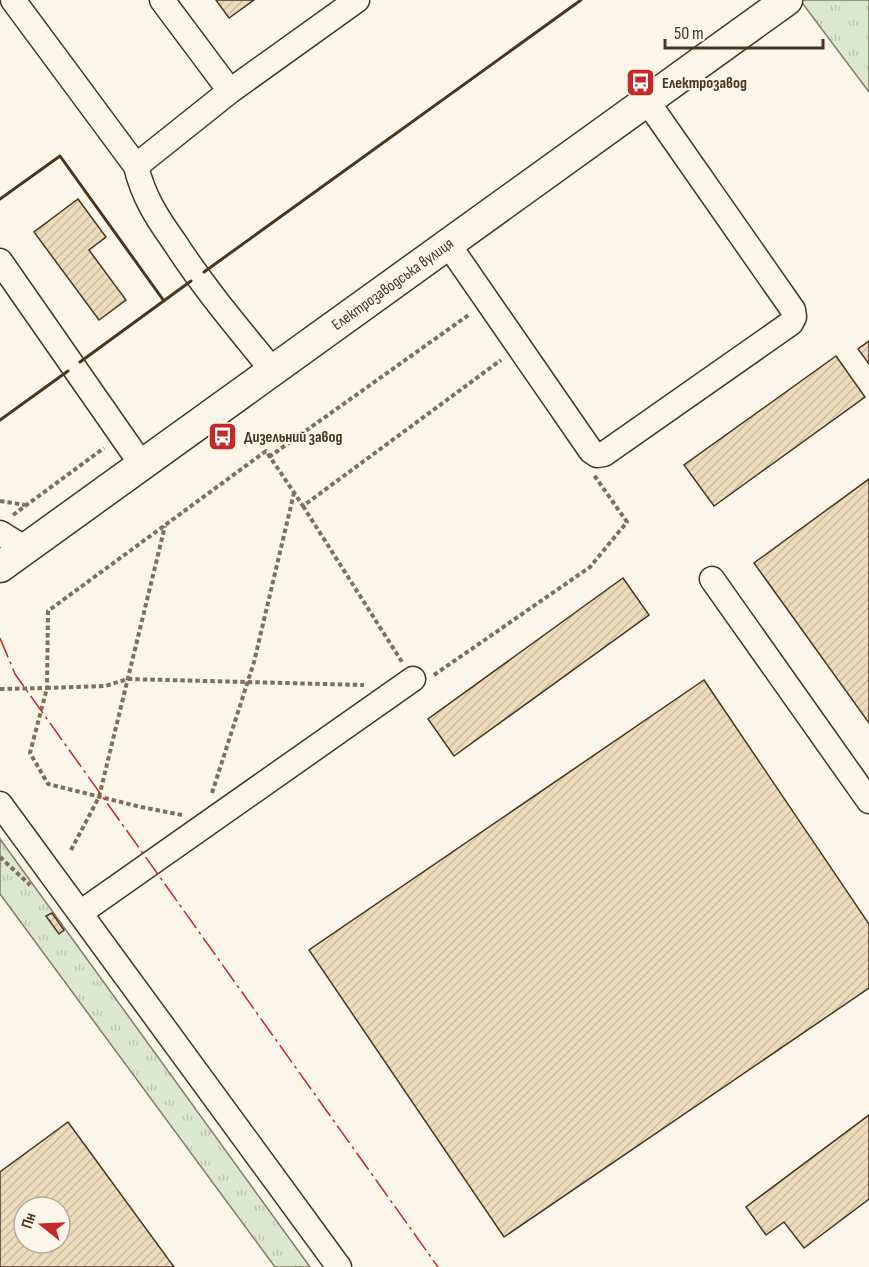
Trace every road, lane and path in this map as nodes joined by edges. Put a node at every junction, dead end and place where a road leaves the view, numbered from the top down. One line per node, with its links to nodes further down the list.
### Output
1 (13, 0): 7 (street)
2 (162, 0): 5 (street)
3 (357, 0): 5 (street)
4 (787, 0): 6 (main road, Електрозаводська вулиця)
5 (230, 92): 7 (street)
6 (647, 101): 8 (main road, Електрозаводська вулиця); 11 (street)
7 (136, 166): 12 (street)
8 (448, 244): 10 (street); 12 (main road, Електрозаводська вулиця)
9 (0, 261): 13 (street)
10 (488, 302): 11 (street); 14 (path)
11 (519, 347): 20 (path)
12 (273, 371): 15 (main road, Електрозаводська вулиця)
13 (121, 436): 15 (street); 19 (path)
14 (269, 456): 17 (path); 22 (path)
15 (142, 465): 23 (main road, Електрозаводська вулиця)
16 (588, 466): 28 (path)
17 (294, 493): 20 (path); 27 (path)
18 (0, 501): 19 (path)
19 (25, 506): 21 (path)
20 (303, 506): 28 (path)
21 (4, 526): 23 (street)
22 (165, 526): 26 (path); 30 (path)
23 (26, 549): 24 (main road, Електрозаводська вулиця)
24 (0, 567)
25 (712, 579): 32 (street)
26 (128, 679): 27 (path); 30 (path); 31 (path)
27 (248, 682): 28 (path); 34 (path)
28 (408, 683): 34 (street)
29 (0, 688): 30 (path)
30 (47, 688): 31 (path)
31 (99, 797): 34 (path); 35 (path)
32 (869, 801)
33 (0, 804): 38 (street)
34 (212, 821): 38 (street)
35 (72, 849)
36 (0, 856): 37 (path)
37 (32, 887)
38 (80, 913): 39 (street)
39 (339, 1267)

